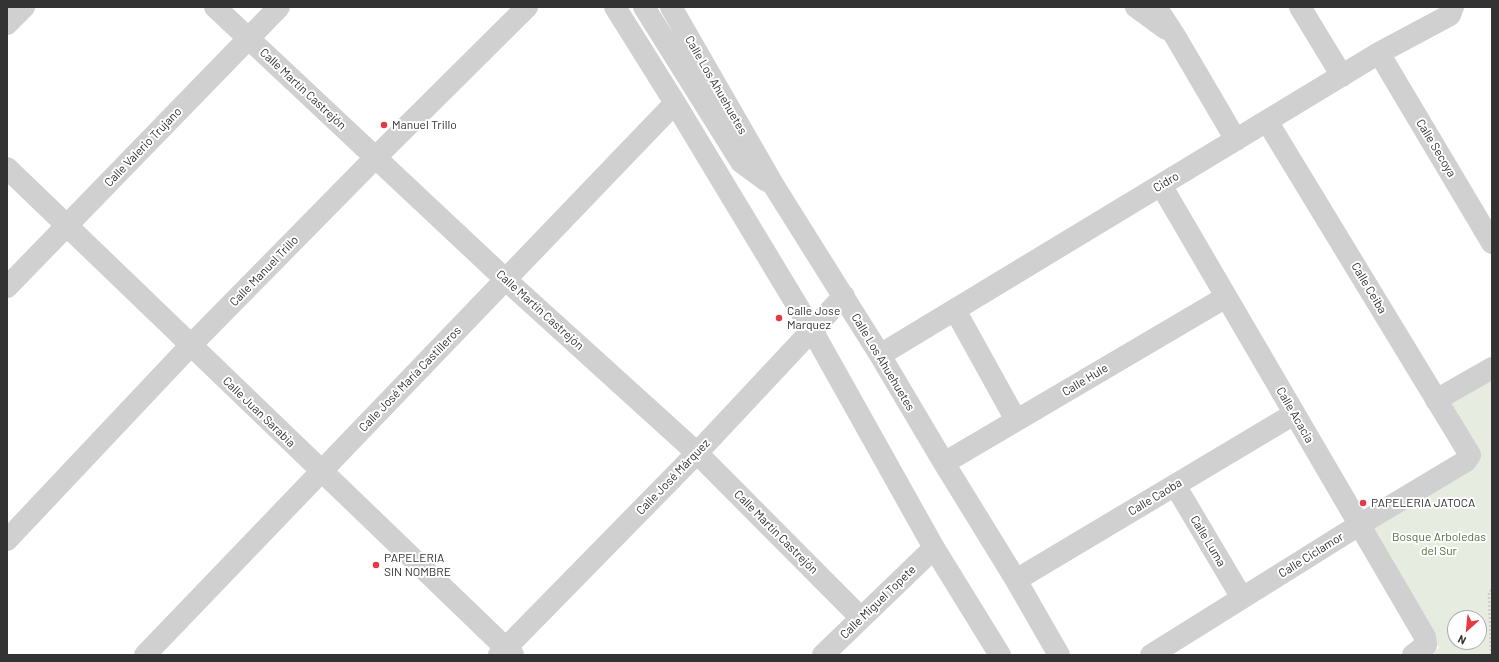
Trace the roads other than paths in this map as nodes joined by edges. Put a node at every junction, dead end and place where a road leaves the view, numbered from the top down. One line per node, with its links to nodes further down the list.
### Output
1 (24, 7): 12 (street)
2 (215, 7): 14 (street, Calle Martín Castrejón)
3 (279, 7): 14 (street, Calle Valerio Trujano)
4 (527, 7): 20 (street, Calle Manuel Trillo)
5 (615, 7): 17 (street)
6 (644, 7): 23 (street)
7 (671, 7): 23 (street, Calle Los Ahuehuetes)
8 (1136, 7): 13 (street)
9 (1156, 7): 13 (street)
10 (1300, 7): 16 (street)
11 (1453, 9): 15 (street, Cidro)
12 (7, 24)
13 (1175, 36): 19 (street)
14 (249, 38): 20 (street, Calle Martín Castrejón); 24 (street, Calle Valerio Trujano)
15 (1379, 53): 16 (street, Cidro); 25 (street, Calle Secoya)
16 (1342, 76): 18 (street, Cidro)
17 (675, 103): 26 (street, Calle José María Castilleros); 31 (street)
18 (1267, 121): 19 (street, Cidro); 35 (street, Calle Ceiba)
19 (1236, 140): 22 (street, Cidro)
20 (376, 157): 26 (street, Calle Martín Castrejón); 32 (street, Calle Manuel Trillo)
21 (7, 168): 24 (street, Calle Juan Sarabia)
22 (1161, 185): 29 (street, Calle Acacia); 30 (street, Cidro)
23 (774, 186): 28 (street, Calle Los Ahuehuetes)
24 (67, 225): 27 (street, Calle Valerio Trujano); 32 (street, Calle Juan Sarabia)
25 (1492, 243)
26 (506, 279): 38 (street, Calle Martín Castrejón); 41 (street, Calle José María Castilleros)
27 (7, 287)
28 (844, 296): 31 (street, Calle José Márquez); 33 (street, Calle Los Ahuehuetes)
29 (1226, 297): 36 (street, Calle Acacia); 37 (street, Calle Hule)
30 (955, 310): 33 (street, Cidro); 37 (street)
31 (812, 330): 38 (street, Calle José Márquez); 45 (street)
32 (191, 346): 41 (street, Calle Juan Sarabia); 44 (street, Calle Manuel Trillo)
33 (880, 355): 40 (street, Calle Los Ahuehuetes)
34 (1492, 368): 35 (street)
35 (1436, 400): 39 (street, Calle Ceiba)
36 (1294, 414): 42 (street, Calle Caoba); 43 (street, Calle Acacia)
37 (1016, 420): 40 (street, Calle Hule)
38 (697, 453): 48 (street, Calle Martín Castrejón); 50 (street, Calle José Márquez)
39 (1470, 455): 43 (street, Calle Ciclamor)
40 (944, 464): 46 (street, Calle Los Ahuehuetes)
41 (322, 473): 50 (street, Calle Juan Sarabia); 51 (street, Calle José María Castilleros)
42 (1175, 485): 46 (street, Calle Caoba); 47 (street, Calle Luma)
43 (1359, 525): 47 (street, Calle Ciclamor); 49 (street, Calle Acacia)
44 (7, 540)
45 (934, 548): 48 (street, Calle Miguel Topete); 53 (street)
46 (1016, 580): 54 (street, Calle Los Ahuehuetes)
47 (1242, 598): 55 (street, Calle Ciclamor)
48 (861, 618): 52 (street, Calle Miguel Topete)
49 (1420, 650)
50 (506, 653)
51 (145, 655)
52 (823, 655)
53 (1000, 655)
54 (1059, 655)
55 (1151, 655)

